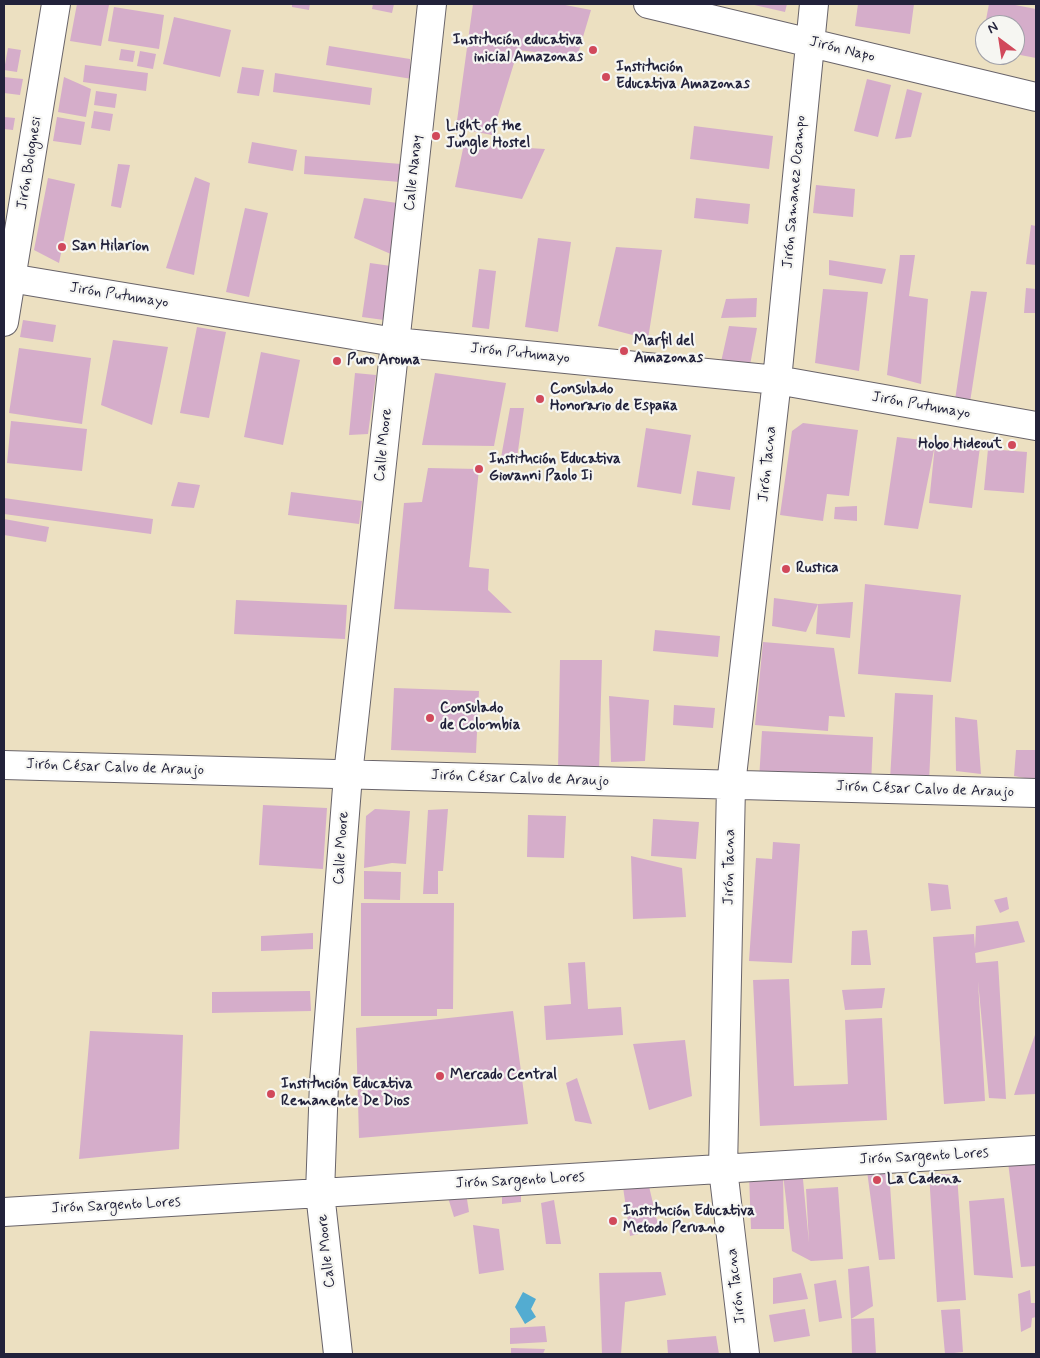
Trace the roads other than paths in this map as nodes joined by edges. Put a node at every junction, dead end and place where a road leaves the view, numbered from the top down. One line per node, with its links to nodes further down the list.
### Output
1 (56, 4): 7 (street, Jirón Bolognesi)
2 (432, 4): 9 (street, Calle Nanay)
3 (648, 4): 5 (street, Jirón Napo)
4 (814, 4): 5 (street, Jirón Samanez Ocampo)
5 (809, 42): 6 (street, Jirón Napo); 10 (street, Jirón Samanez Ocampo)
6 (1036, 97)
7 (8, 278): 8 (street, Jirón Bolognesi); 9 (street, Jirón Putumayo)
8 (4, 322)
9 (395, 342): 10 (street, Jirón Putumayo); 13 (street, Calle Moore)
10 (777, 380): 11 (street, Jirón Putumayo); 14 (street, Jirón Tacna)
11 (1036, 426)
12 (4, 765): 13 (street, Jirón César Calvo de Araujo)
13 (348, 774): 14 (street, Jirón César Calvo de Araujo); 18 (street, Calle Moore)
14 (731, 785): 15 (street, Jirón César Calvo de Araujo); 17 (street, Jirón Tacna)
15 (1036, 793)
16 (1036, 1150): 17 (street, Jirón Sargento Lores)
17 (723, 1169): 18 (street, Jirón Sargento Lores); 21 (street, Jirón Tacna)
18 (320, 1193): 19 (street, Jirón Sargento Lores); 20 (street, Calle Moore)
19 (4, 1212)
20 (338, 1354)
21 (745, 1354)

